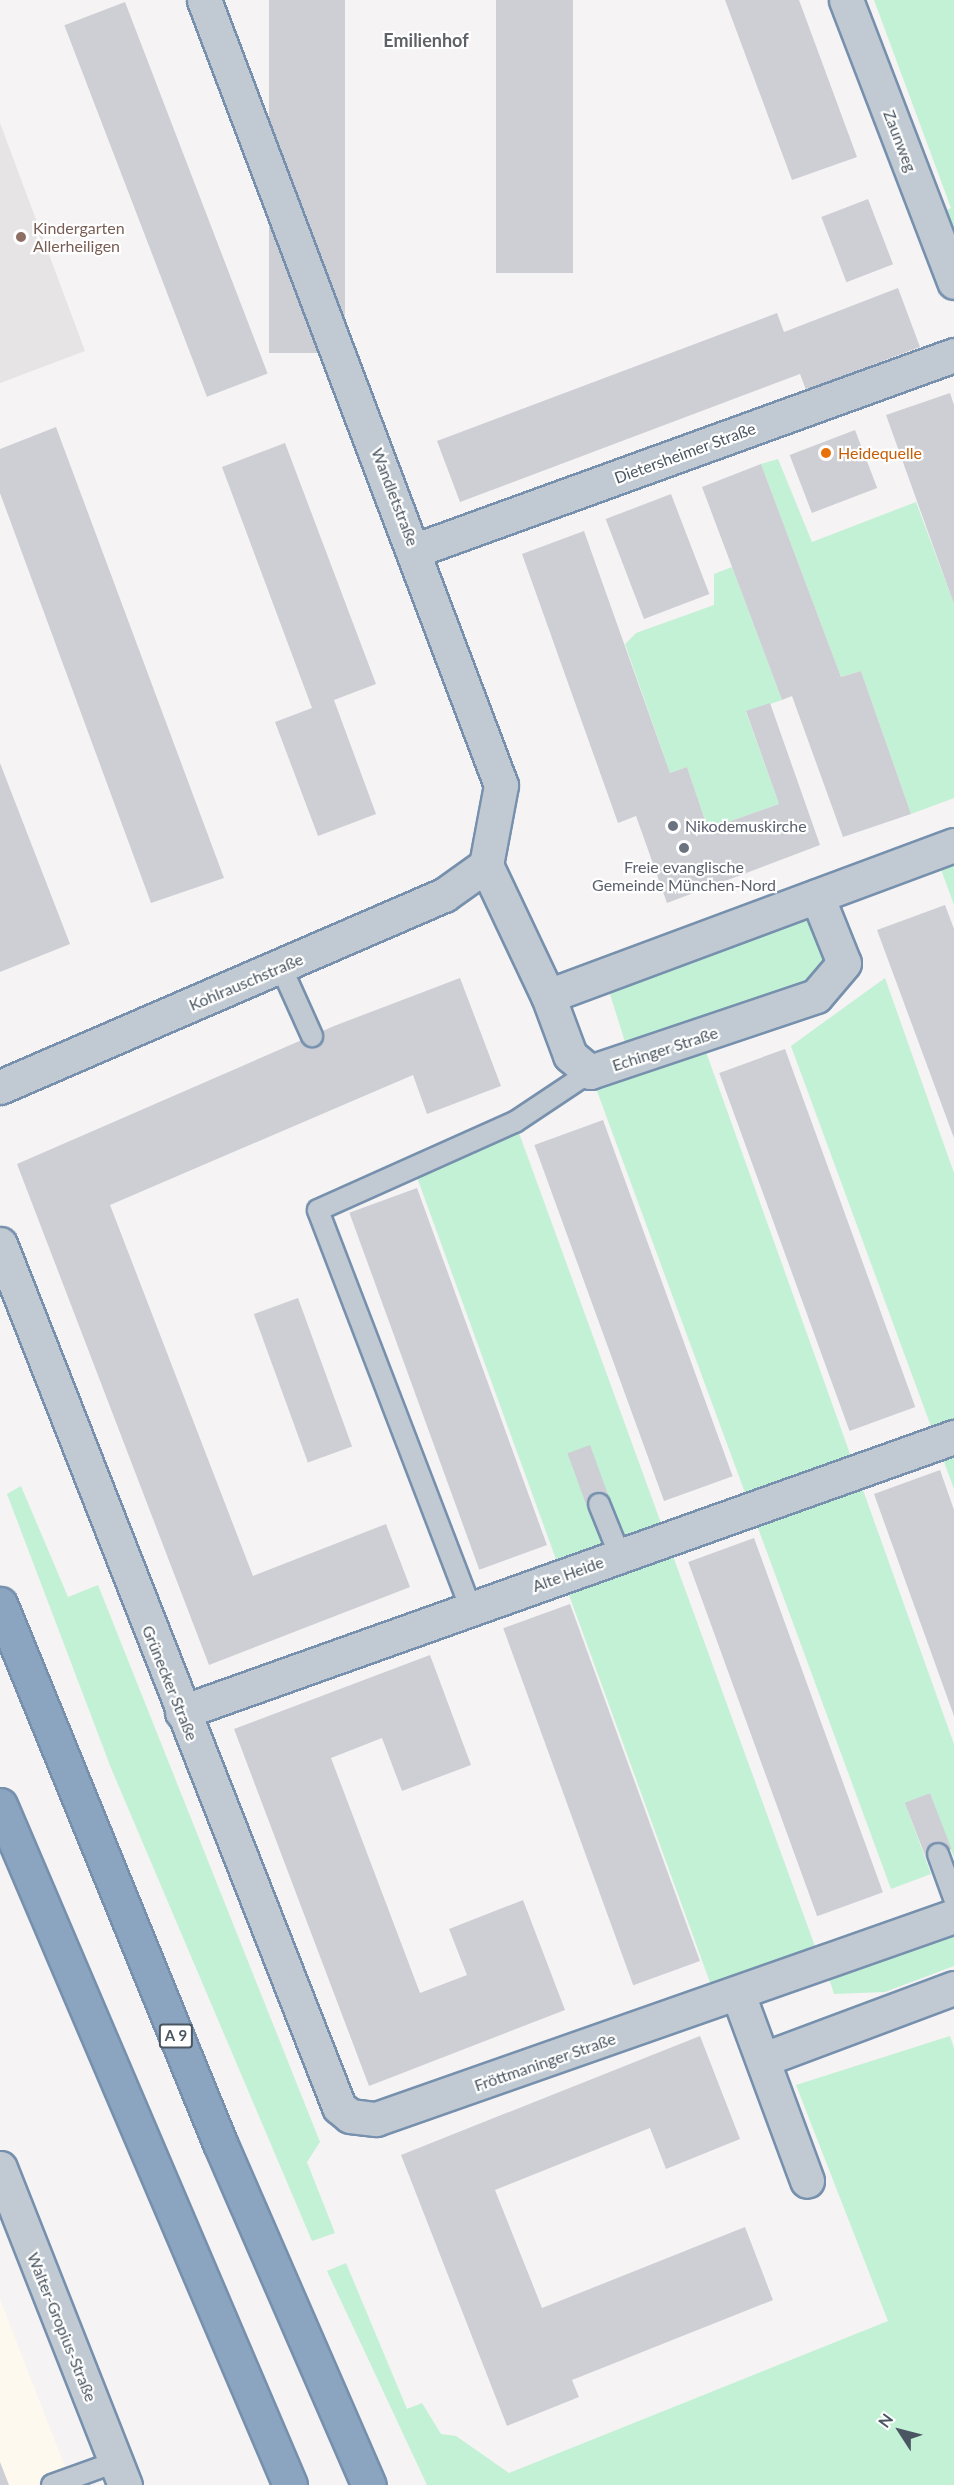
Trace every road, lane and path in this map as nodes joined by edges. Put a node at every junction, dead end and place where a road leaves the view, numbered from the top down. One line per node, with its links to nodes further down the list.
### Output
1 (204, 0): 5 (street, Wandletstraße)
2 (846, 0): 3 (street, Zaunweg)
3 (954, 282)
4 (954, 355): 5 (street, Dietersheimer Straße)
5 (416, 550): 7 (street, Wandletstraße)
6 (954, 845): 8 (street)
7 (486, 865): 9 (street, Kohlrauschstraße); 10 (street)
8 (817, 896): 10 (street); 12 (street, Echinger Straße)
9 (281, 967): 11 (lane); 13 (street, Kohlrauschstraße)
10 (548, 996): 12 (street, Echinger Straße)
11 (312, 1036)
12 (590, 1072): 19 (lane)
13 (0, 1087)
14 (0, 1244): 20 (street, Grünecker Straße)
15 (954, 1437): 17 (street, Alte Heide)
16 (599, 1503): 17 (lane)
17 (620, 1556): 19 (street, Alte Heide)
18 (0, 1604): 35 (highway, A 9)
19 (471, 1609): 20 (street, Alte Heide)
20 (182, 1712): 28 (street, Grünecker Straße)
21 (0, 1805): 34 (highway)
22 (938, 1854): 23 (lane)
23 (954, 1898)
24 (954, 1916): 26 (street, Fröttmaninger Straße)
25 (954, 1989): 27 (street)
26 (738, 1994): 27 (street); 28 (street, Fröttmaninger Straße)
27 (764, 2059): 30 (street)
28 (350, 2116)
29 (0, 2168): 31 (street, Walter-Gropius-Straße)
30 (807, 2181)
31 (9, 2217): 32 (street, Walter-Gropius-Straße)
32 (121, 2474): 33 (lane)
33 (52, 2485)
34 (290, 2485)
35 (369, 2485)

